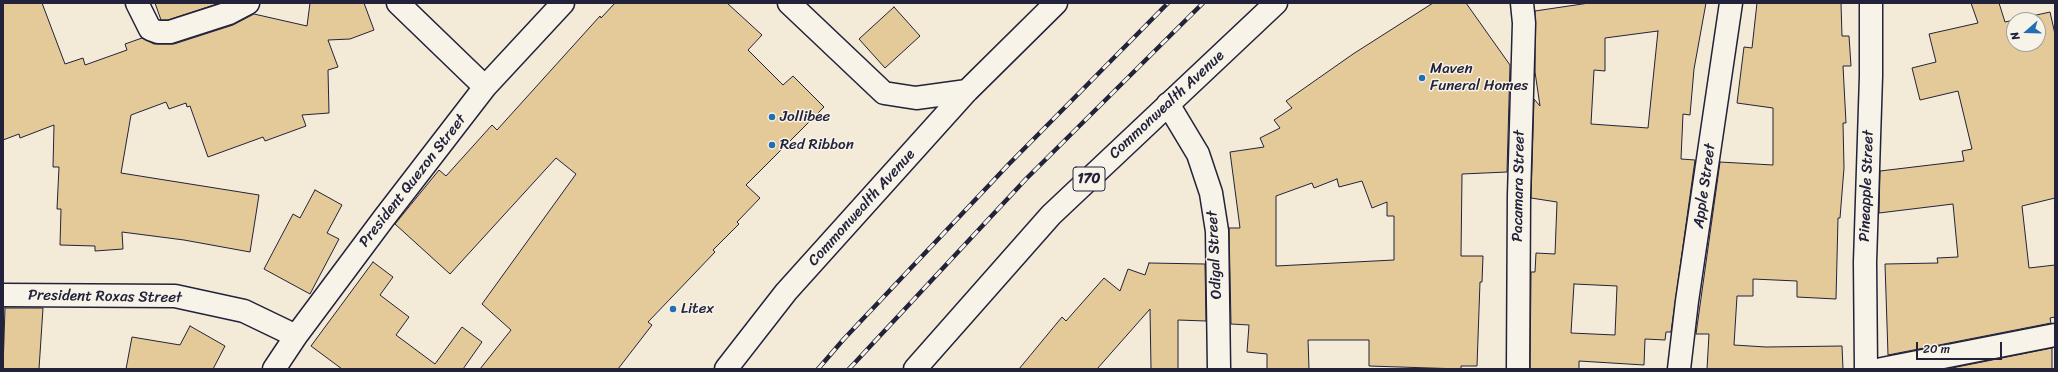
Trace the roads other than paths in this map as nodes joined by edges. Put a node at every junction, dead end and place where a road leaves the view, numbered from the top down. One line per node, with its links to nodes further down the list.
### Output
1 (137, 3): 2 (street)
2 (248, 3)
3 (398, 3): 11 (street)
4 (563, 3): 11 (street, President Quezon Street)
5 (789, 3): 12 (street)
6 (1056, 3): 12 (street, Commonwealth Avenue)
7 (1276, 3): 13 (street, Commonwealth Avenue / 170)
8 (1522, 3): 21 (street, Pacamara Street)
9 (1731, 3): 22 (street, Apple Street)
10 (1871, 3): 23 (street, Pineapple Street)
11 (485, 87): 16 (street, President Quezon Street)
12 (967, 91): 18 (street, Commonwealth Avenue)
13 (1168, 104): 19 (street, Commonwealth Avenue / 170); 20 (street, Odigal Street)
14 (3, 295): 16 (street, President Roxas Street)
15 (2055, 335): 24 (street)
16 (296, 336): 17 (street, President Quezon Street)
17 (274, 369)
18 (726, 369)
19 (915, 369)
20 (1219, 369)
21 (1518, 369)
22 (1679, 369)
23 (1866, 369)
24 (1882, 369)

